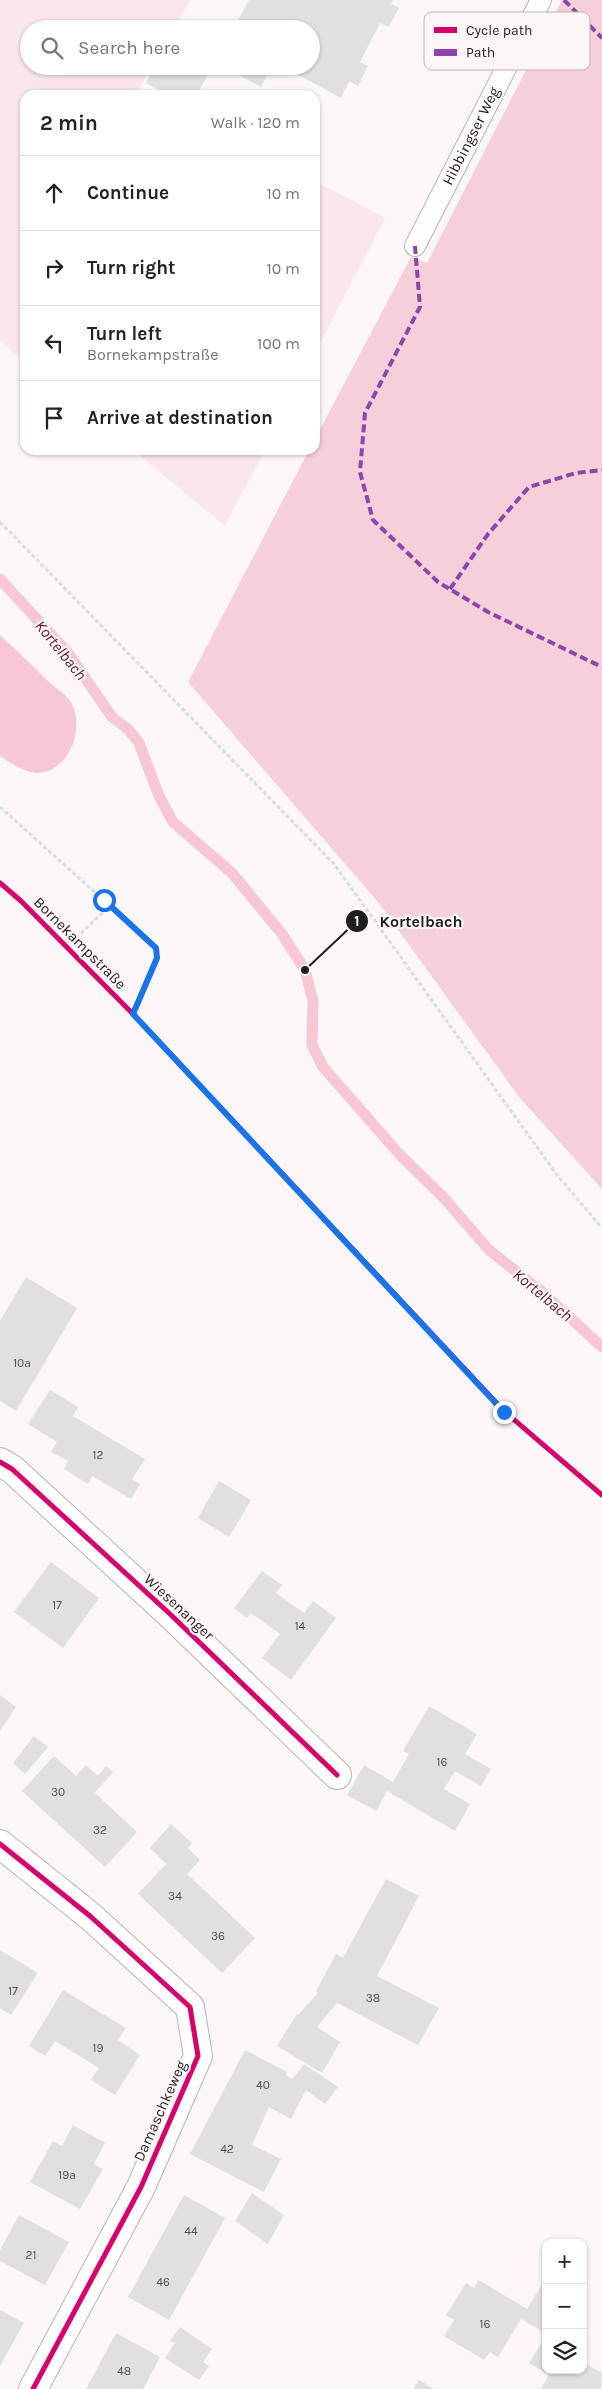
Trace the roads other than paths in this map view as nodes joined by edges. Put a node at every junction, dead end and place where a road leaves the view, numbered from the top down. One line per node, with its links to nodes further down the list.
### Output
1 (541, 0): 2 (lane, Hibbingser Weg)
2 (535, 12)
3 (505, 70): 4 (lane, Hibbingser Weg)
4 (415, 246)
5 (0, 1462): 6 (street, Wiesenanger)
6 (337, 1775)
7 (0, 1844): 8 (street, Damaschkeweg)
8 (33, 2389)

